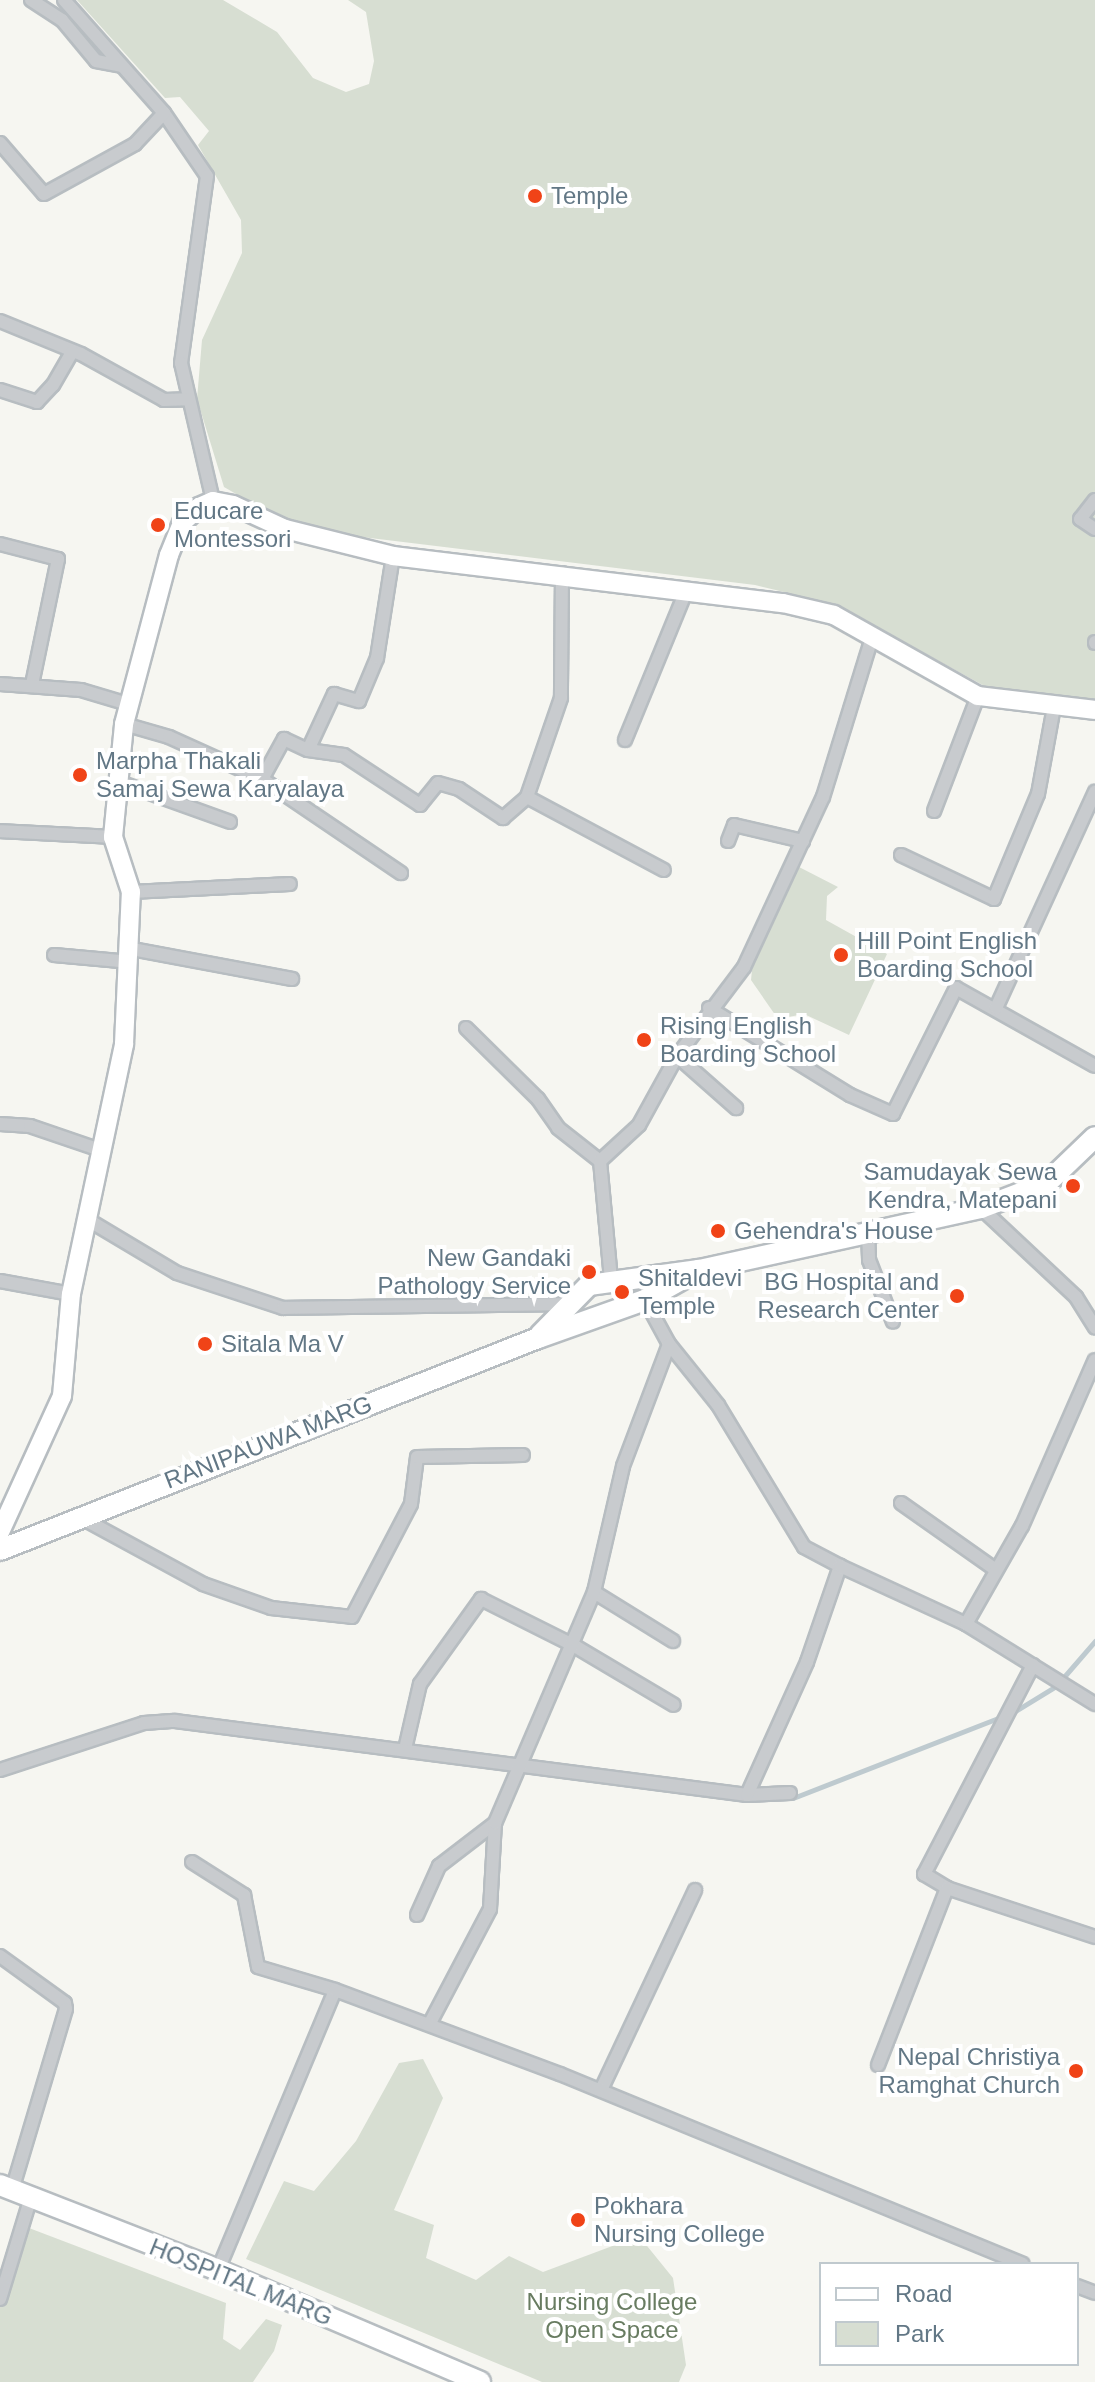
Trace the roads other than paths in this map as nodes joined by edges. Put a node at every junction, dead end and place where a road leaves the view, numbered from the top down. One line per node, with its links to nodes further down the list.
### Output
1 (31, 0): 3 (street)
2 (64, 0): 3 (street)
3 (122, 66): 4 (street)
4 (164, 113): 5 (street); 9 (street)
5 (0, 143)
6 (0, 321): 7 (street)
7 (73, 351): 8 (street); 9 (street)
8 (0, 390)
9 (188, 399): 11 (street)
10 (1095, 500): 12 (street)
11 (213, 501): 14 (main road); 21 (main road)
12 (1095, 529)
13 (0, 544): 19 (street)
14 (393, 556): 15 (main road); 26 (street)
15 (562, 573): 16 (main road); 30 (street)
16 (687, 589): 17 (main road); 25 (street)
17 (872, 638): 20 (main road); 36 (street)
18 (0, 684): 19 (street)
19 (32, 684): 21 (street)
20 (978, 696): 22 (main road); 31 (street)
21 (128, 704): 24 (main road)
22 (1054, 707): 23 (main road); 37 (street)
23 (1095, 710)
24 (124, 724): 27 (street); 28 (main road)
25 (625, 740)
26 (308, 750): 27 (street); 30 (street)
27 (262, 779): 39 (street)
28 (119, 782): 32 (street); 34 (main road)
29 (1095, 792): 46 (street)
30 (527, 797): 38 (street)
31 (934, 811)
32 (230, 822)
33 (0, 831): 34 (street)
34 (113, 837): 41 (main road)
35 (728, 841): 36 (street)
36 (803, 841): 45 (street)
37 (901, 855)
38 (664, 870)
39 (401, 873)
40 (290, 884): 41 (street)
41 (131, 892): 43 (main road)
42 (54, 955): 43 (street)
43 (132, 956): 44 (street); 53 (main road)
44 (292, 979)
45 (709, 1008): 46 (street); 48 (street)
46 (996, 1008): 49 (street)
47 (466, 1028): 54 (street)
48 (677, 1056): 50 (street); 54 (street)
49 (1095, 1066)
50 (736, 1108)
51 (0, 1124): 53 (street)
52 (1095, 1137): 55 (main road)
53 (103, 1151): 56 (main road)
54 (600, 1161): 59 (street)
55 (981, 1208): 57 (main road); 65 (street)
56 (85, 1218): 61 (main road); 63 (street)
57 (868, 1230): 58 (main road); 64 (street)
58 (699, 1270): 59 (main road); 62 (main road, RANIPAUWA MARG)
59 (611, 1279): 63 (main road)
60 (0, 1281): 61 (street)
61 (71, 1294): 72 (main road)
62 (645, 1300): 66 (main road, RANIPAUWA MARG); 67 (street)
63 (566, 1304): 66 (main road)
64 (893, 1322)
65 (1095, 1327)
66 (538, 1338): 71 (main road, RANIPAUWA MARG)
67 (669, 1344): 74 (street); 76 (street)
68 (1095, 1360): 75 (street)
69 (523, 1455): 71 (street)
70 (901, 1503): 75 (street)
71 (78, 1516): 73 (main road, RANIPAUWA MARG)
72 (0, 1532)
73 (0, 1550)
74 (840, 1566): 77 (street); 87 (street)
75 (996, 1570): 77 (street)
76 (594, 1592): 78 (street); 79 (street)
77 (966, 1624): 80 (street)
78 (673, 1641)
79 (573, 1645): 82 (street); 83 (street); 84 (street)
80 (1033, 1665): 81 (street); 90 (street)
81 (1095, 1704)
82 (674, 1705)
83 (405, 1749): 84 (street); 85 (street)
84 (517, 1765): 87 (street); 88 (street)
85 (0, 1770)
86 (790, 1793): 87 (street)
87 (747, 1795)
88 (495, 1823): 92 (street); 96 (street)
89 (192, 1862): 95 (street)
90 (947, 1888): 93 (street); 97 (street)
91 (695, 1890): 98 (street)
92 (417, 1915)
93 (1095, 1937)
94 (0, 1956): 99 (street)
95 (335, 1990): 96 (street); 101 (street)
96 (430, 2023): 98 (street)
97 (878, 2065)
98 (601, 2090): 100 (street)
99 (14, 2191): 101 (main road, HOSPITAL MARG); 102 (street)
100 (1018, 2262)
101 (218, 2270): 103 (main road, HOSPITAL MARG)
102 (0, 2299)
103 (480, 2382)

